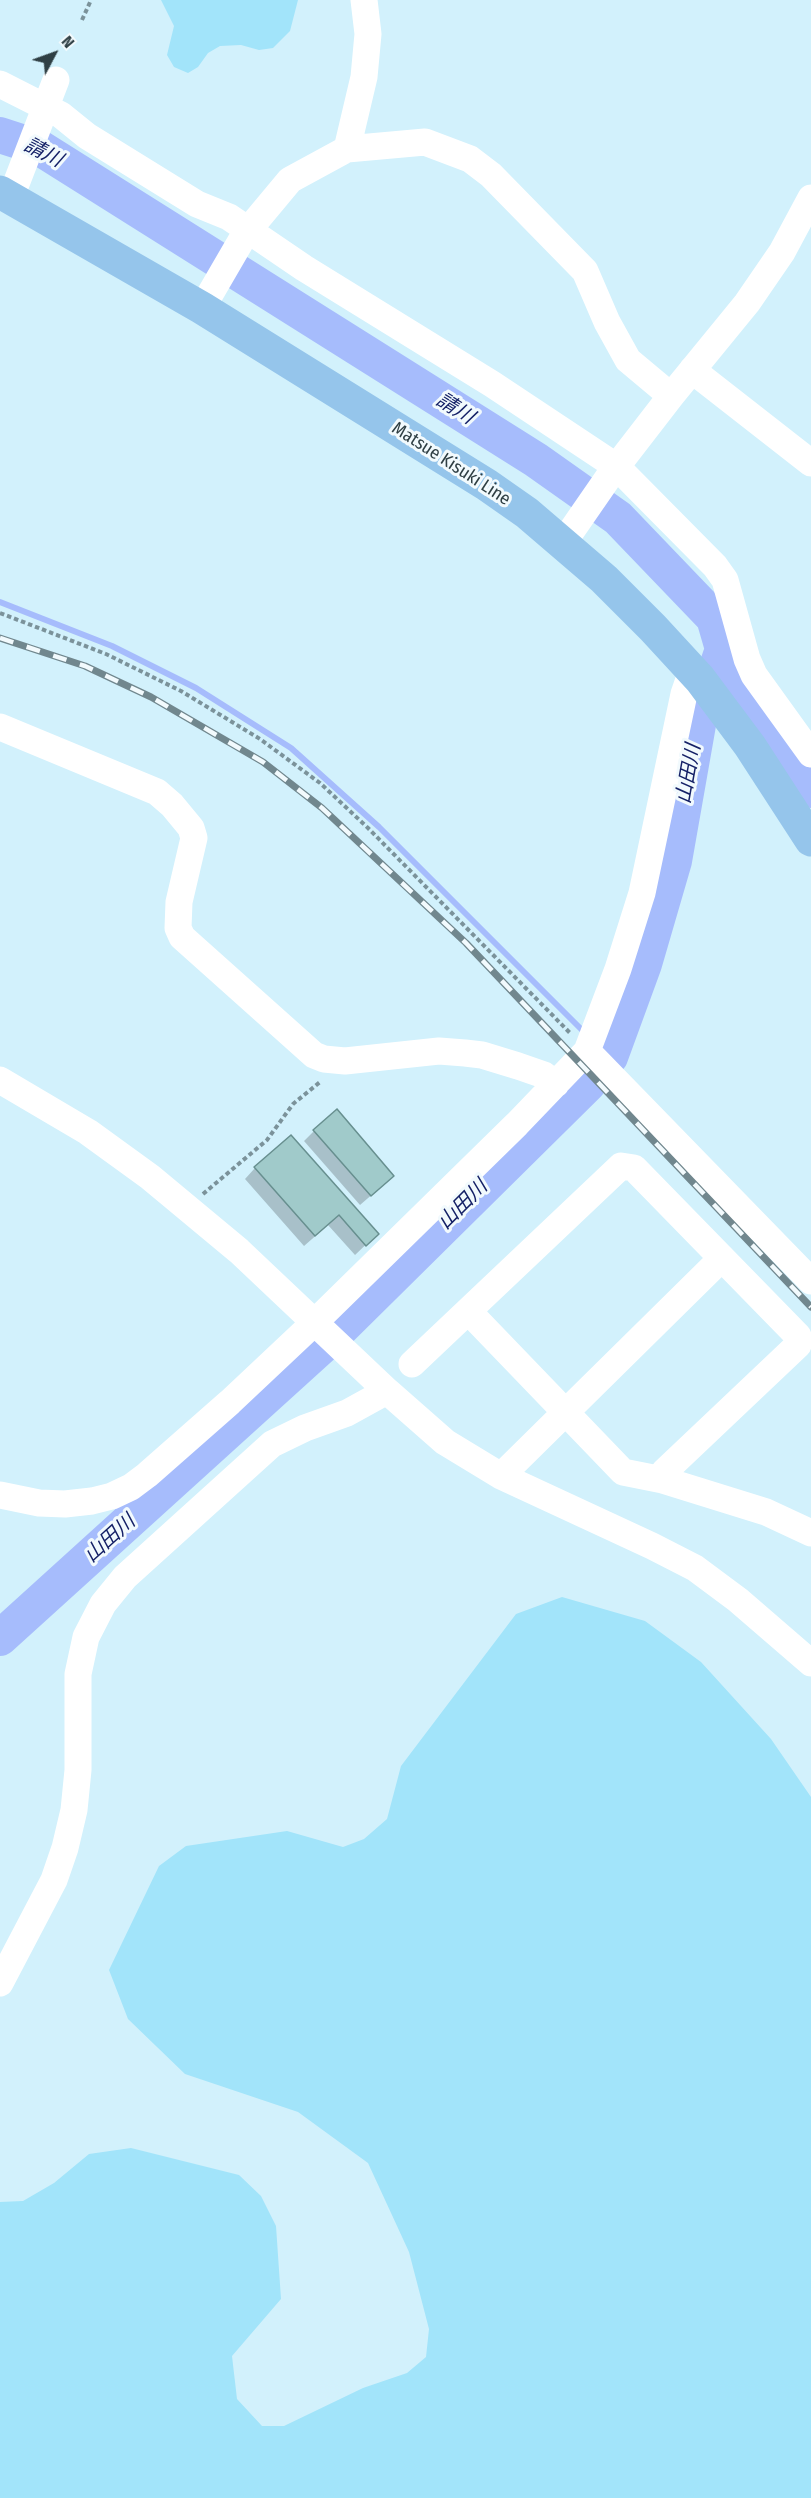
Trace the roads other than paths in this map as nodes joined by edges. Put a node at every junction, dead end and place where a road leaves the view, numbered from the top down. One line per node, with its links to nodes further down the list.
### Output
1 (364, 0): 5 (street)
2 (56, 80): 4 (street)
3 (0, 84): 4 (street)
4 (45, 108): 6 (street); 8 (street)
5 (347, 149): 8 (street); 11 (street)
6 (6, 195): 9 (main road, Matsue Kisuki Line)
7 (811, 198): 10 (street)
8 (247, 232): 9 (street); 13 (street)
9 (208, 297): 14 (main road, Matsue Kisuki Line)
10 (692, 370): 11 (street); 12 (street)
11 (670, 396): 13 (street)
12 (811, 463)
13 (614, 471): 14 (street); 17 (street)
14 (563, 543): 15 (main road, Matsue Kisuki Line)
15 (704, 685): 18 (main road, Matsue Kisuki Line); 19 (street)
16 (0, 727): 21 (street)
17 (811, 754)
18 (811, 840)
19 (598, 1062): 21 (street); 23 (street)
20 (0, 1080): 25 (street)
21 (556, 1084): 25 (street)
22 (722, 1258): 24 (street); 28 (street); 30 (street)
23 (811, 1281)
24 (469, 1312): 26 (street); 28 (street)
25 (326, 1333): 27 (street); 31 (street)
26 (412, 1364)
27 (387, 1391): 29 (street); 34 (street)
28 (565, 1412): 29 (street); 30 (street)
29 (501, 1476): 33 (street)
30 (663, 1480): 32 (street)
31 (0, 1496)
32 (811, 1533)
33 (811, 1663)
34 (0, 1983)

